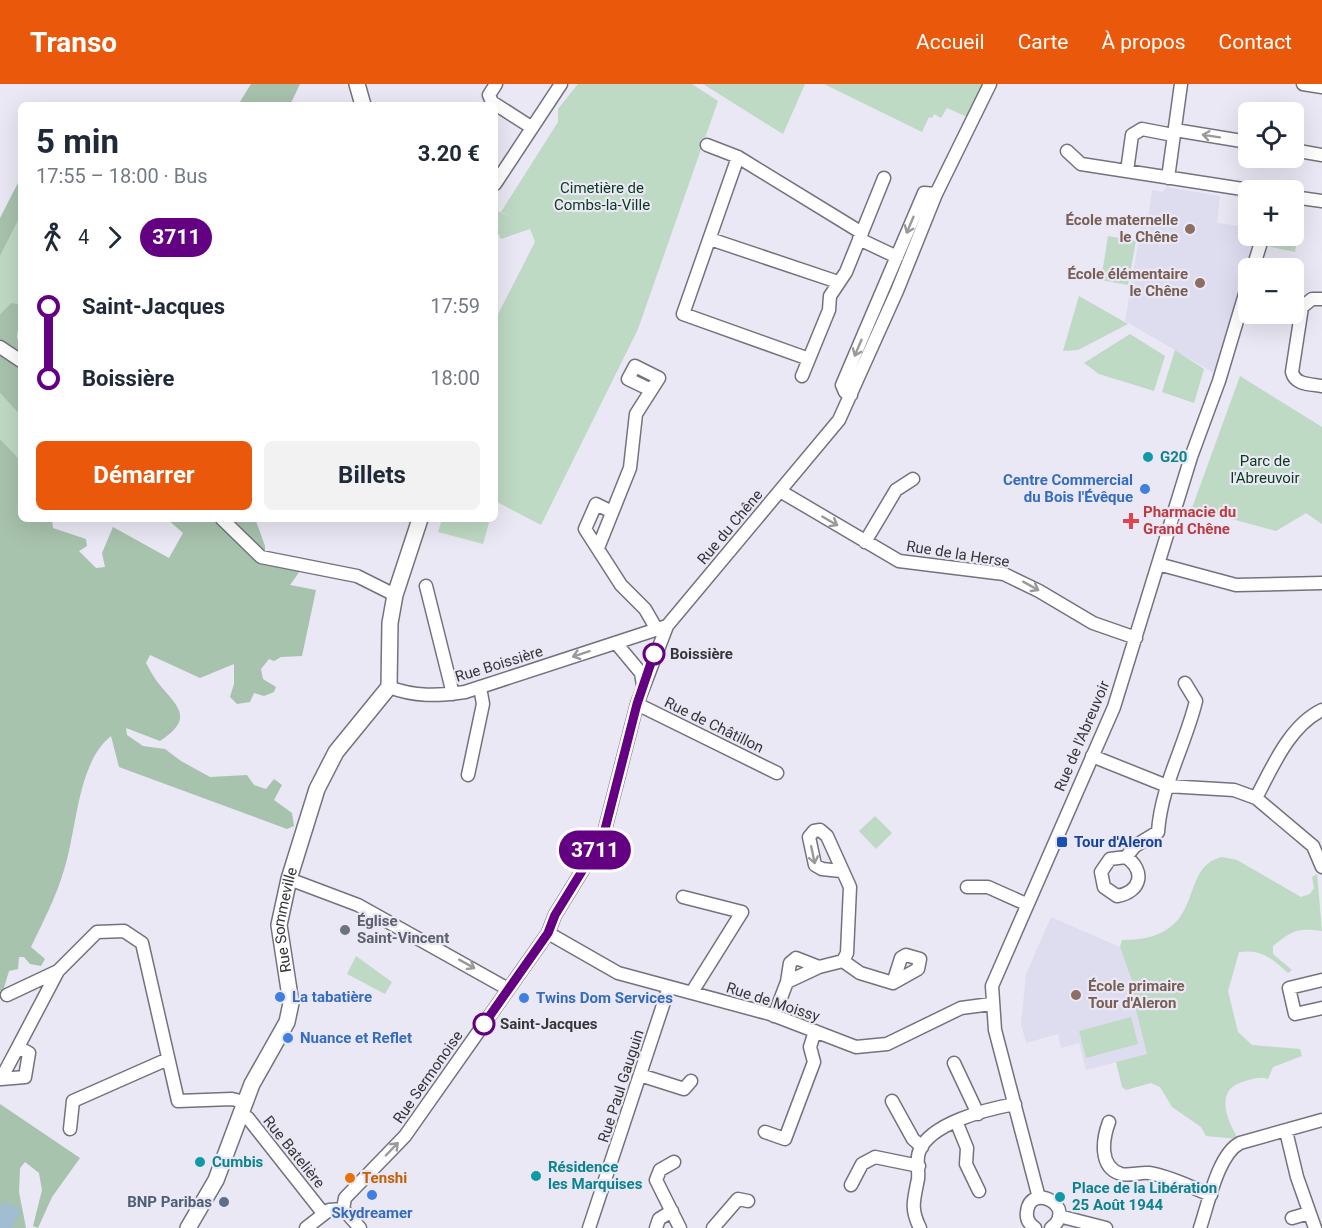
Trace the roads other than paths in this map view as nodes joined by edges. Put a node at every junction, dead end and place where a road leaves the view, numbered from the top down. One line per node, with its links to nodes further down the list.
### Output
1 (357, 84): 8 (main road)
2 (496, 84): 9 (street)
3 (561, 84): 11 (street)
4 (990, 84): 24 (street, Rue du Chêne)
5 (1181, 84): 12 (street)
6 (1303, 84): 7 (street)
7 (1322, 87)
8 (362, 102)
9 (492, 102)
10 (498, 106): 11 (street)
11 (531, 127): 22 (street)
12 (1174, 132): 13 (street, one-way to 12); 19 (street); 21 (street)
13 (1238, 141)
14 (707, 145): 18 (street)
15 (1067, 151): 19 (street)
16 (1304, 152): 17 (street)
17 (1322, 155)
18 (738, 157): 27 (street); 28 (street)
19 (1127, 171): 21 (street)
20 (884, 178): 27 (street)
21 (1168, 178): 23 (street)
22 (498, 179)
23 (1238, 188)
24 (936, 194): 29 (street, Rue du Chêne, one-way to 29); 39 (street, Rue du Chêne)
25 (1304, 199): 26 (street)
26 (1322, 201)
27 (860, 236): 29 (street); 30 (street)
28 (710, 239): 30 (street); 35 (street)
29 (897, 257): 39 (street, Rue du Chêne, one-way to 39)
30 (838, 282): 35 (street)
31 (1322, 299): 37 (street)
32 (1238, 315): 47 (street, Rue de l'Abreuvoir)
33 (0, 347): 34 (street)
34 (18, 359)
35 (809, 359): 36 (street)
36 (802, 376)
37 (1322, 386)
38 (651, 390): 42 (street)
39 (851, 395): 41 (street, Rue du Chêne)
40 (913, 479): 45 (street)
41 (780, 491): 45 (street, Rue de la Herse, one-way to 45); 51 (street, Rue du Chêne)
42 (612, 512): 46 (street); 46 (street)
43 (225, 522): 50 (street)
44 (419, 522): 50 (main road)
45 (865, 542): 52 (street, Rue de la Herse, one-way to 52)
46 (598, 548): 51 (street)
47 (1158, 564): 48 (street); 52 (street, Rue de l'Abreuvoir)
48 (1322, 583)
49 (426, 586): 58 (street)
50 (395, 595): 56 (main road)
51 (661, 627): 53 (street, Rue Boissière); 55 (street, Rue du Chêne)
52 (1136, 638): 61 (street, Rue de l'Abreuvoir)
53 (616, 643): 55 (street); 57 (street, Rue Boissière, one-way to 57)
54 (1185, 682): 64 (street)
55 (643, 685): 59 (street, Rue Sermonoise)
56 (388, 687): 58 (street, Rue Boissière); 70 (main road, Rue Sommeville)
57 (480, 687): 58 (street, Rue Boissière); 63 (street)
58 (453, 694)
59 (637, 704): 62 (street, Rue de Châtillon); 74 (street, Rue Sermonoise)
60 (1322, 710): 65 (street)
61 (1092, 756): 64 (street); 73 (street, Rue de l'Abreuvoir)
62 (777, 773)
63 (468, 775)
64 (1167, 786): 65 (street); 67 (street)
65 (1256, 798): 66 (street)
66 (1318, 844): 68 (street)
67 (1126, 857)
68 (1322, 867)
69 (841, 871): 75 (street)
70 (289, 879): 82 (street, one-way to 82); 96 (main road, Rue Sommeville)
71 (967, 887): 73 (street)
72 (683, 897): 83 (street)
73 (1026, 904): 85 (street, Rue de l'Abreuvoir)
74 (548, 933): 81 (street, Rue de Moissy); 82 (street, Rue Sermonoise)
75 (843, 961): 76 (street); 80 (street)
76 (819, 967): 79 (street); 79 (street)
77 (58, 971): 84 (street); 89 (street); 90 (street)
78 (1322, 980): 86 (street)
79 (787, 982): 87 (street)
80 (893, 983)
81 (669, 987): 83 (street, Rue de Moissy); 92 (street, Rue Paul Gauguin)
82 (508, 989): 112 (street, Rue Sermonoise, one-way to 82)
83 (692, 992): 87 (street, Rue de Moissy)
84 (7, 995)
85 (992, 1004): 88 (street, Rue de Moissy); 95 (street, Rue de l'Abreuvoir)
86 (1322, 1008)
87 (774, 1016): 88 (street, Rue de Moissy)
88 (815, 1031): 103 (street)
89 (18, 1047)
90 (168, 1059): 96 (street); 101 (street)
91 (954, 1063): 97 (street)
92 (640, 1075): 93 (street); 122 (street, Rue Paul Gauguin)
93 (691, 1081)
94 (892, 1101): 104 (street)
95 (1015, 1104): 97 (street); 110 (street, Rue de l'Abreuvoir)
96 (242, 1107): 114 (street, Rue Batelière); 119 (main road, Rue Sommeville)
97 (978, 1114): 99 (street)
98 (1322, 1120): 102 (street)
99 (956, 1121): 104 (street); 108 (street)
100 (1109, 1122): 109 (street)
101 (70, 1129)
102 (1286, 1131): 109 (street); 115 (street)
103 (765, 1132)
104 (922, 1147): 106 (street)
105 (674, 1162): 113 (street)
106 (919, 1166): 107 (street); 126 (street)
107 (851, 1185)
108 (979, 1191)
109 (1211, 1195): 129 (street)
110 (1038, 1198): 116 (street); 118 (street)
111 (748, 1201): 125 (street)
112 (343, 1209): 114 (street); 121 (street)
113 (672, 1211): 123 (street); 124 (street)
114 (323, 1213): 120 (street)
115 (1309, 1213): 117 (street); 130 (street)
116 (1059, 1216): 127 (street); 128 (street)
117 (1292, 1218)
118 (1031, 1227)
119 (188, 1228)
120 (306, 1228)
121 (360, 1228)
122 (590, 1228)
123 (656, 1228)
124 (680, 1228)
125 (713, 1228)
126 (920, 1228)
127 (1051, 1228)
128 (1106, 1228)
129 (1200, 1228)
130 (1315, 1228)

